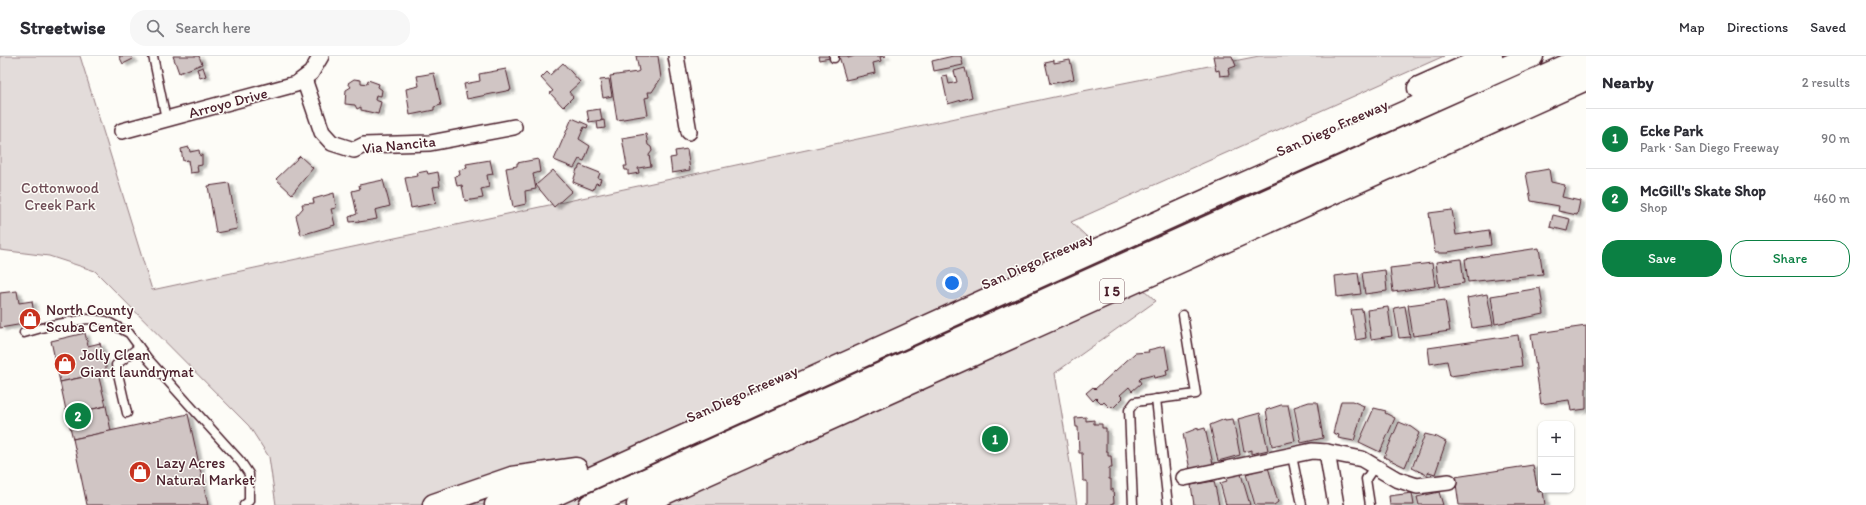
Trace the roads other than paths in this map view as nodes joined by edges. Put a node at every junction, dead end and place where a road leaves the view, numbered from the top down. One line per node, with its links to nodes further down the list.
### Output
1 (153, 56): 9 (lane)
2 (321, 56): 7 (street, Arroyo Drive)
3 (676, 56): 12 (street)
4 (1491, 56): 21 (highway, San Diego Freeway)
5 (1532, 56): 27 (highway)
6 (1586, 57): 28 (highway)
7 (304, 79): 9 (street, Arroyo Drive); 10 (street, Via Nancita)
8 (1586, 79): 29 (highway, I 5)
9 (166, 119): 11 (street, Arroyo Drive)
10 (514, 127)
11 (122, 131)
12 (689, 132)
13 (1183, 315): 16 (lane)
14 (24, 334): 15 (lane)
15 (139, 347): 17 (lane); 24 (lane)
16 (1156, 399): 30 (lane); 31 (lane)
17 (127, 414)
18 (1327, 452): 19 (street); 20 (street); 33 (street)
19 (1292, 456): 22 (street); 32 (lane)
20 (1375, 466): 23 (street); 34 (lane)
21 (576, 469): 25 (highway); 26 (highway, San Diego Freeway)
22 (1184, 478)
23 (1449, 482)
24 (244, 505)
25 (434, 505)
26 (496, 505)
27 (532, 505)
28 (590, 505)
29 (638, 505)
30 (1133, 505)
31 (1168, 505)
32 (1302, 505)
33 (1336, 505)
34 (1370, 505)

